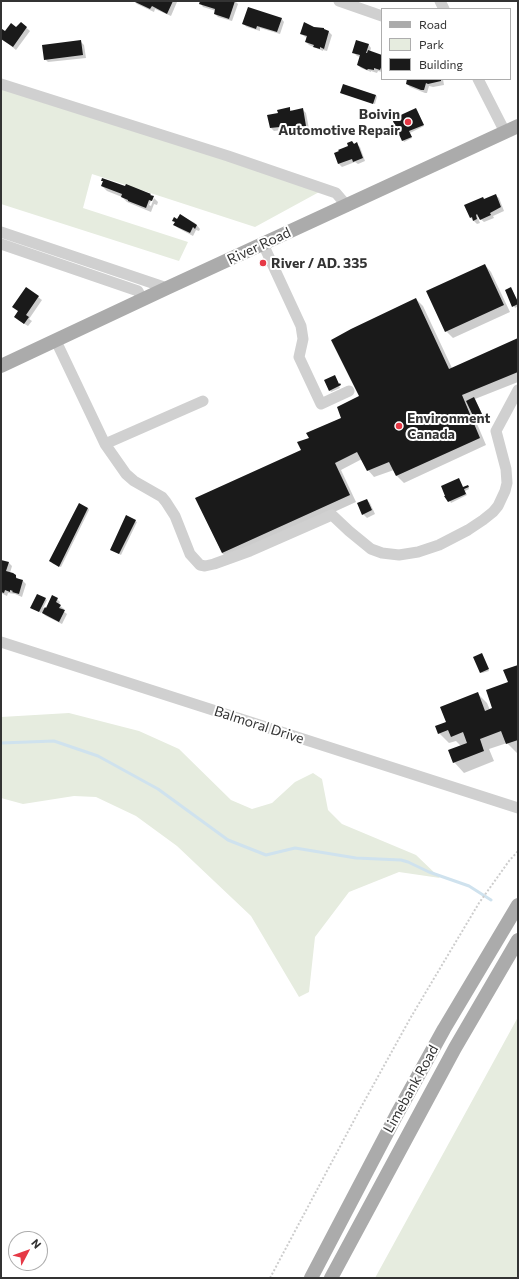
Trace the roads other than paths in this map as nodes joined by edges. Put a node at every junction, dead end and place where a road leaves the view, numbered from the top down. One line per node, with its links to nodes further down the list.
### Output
1 (339, 1): 2 (street)
2 (381, 16)
3 (479, 80): 5 (street)
4 (1, 84): 6 (street)
5 (512, 129): 6 (main road, River Road)
6 (347, 206): 9 (main road, River Road)
7 (1, 232): 10 (street)
8 (1, 244): 11 (street)
9 (263, 244): 10 (main road, River Road); 15 (street)
10 (167, 288): 11 (main road, River Road)
11 (142, 300): 12 (main road, River Road)
12 (56, 340): 13 (main road, River Road); 17 (street)
13 (1, 366)
14 (518, 390): 17 (street)
15 (349, 391)
16 (203, 401): 17 (street)
17 (105, 444)
18 (1, 642): 19 (street, Balmoral Drive)
19 (518, 808)
20 (518, 905): 22 (main road, Limebank Road)
21 (518, 940): 23 (main road, Limebank Road)
22 (311, 1278)
23 (331, 1278)

